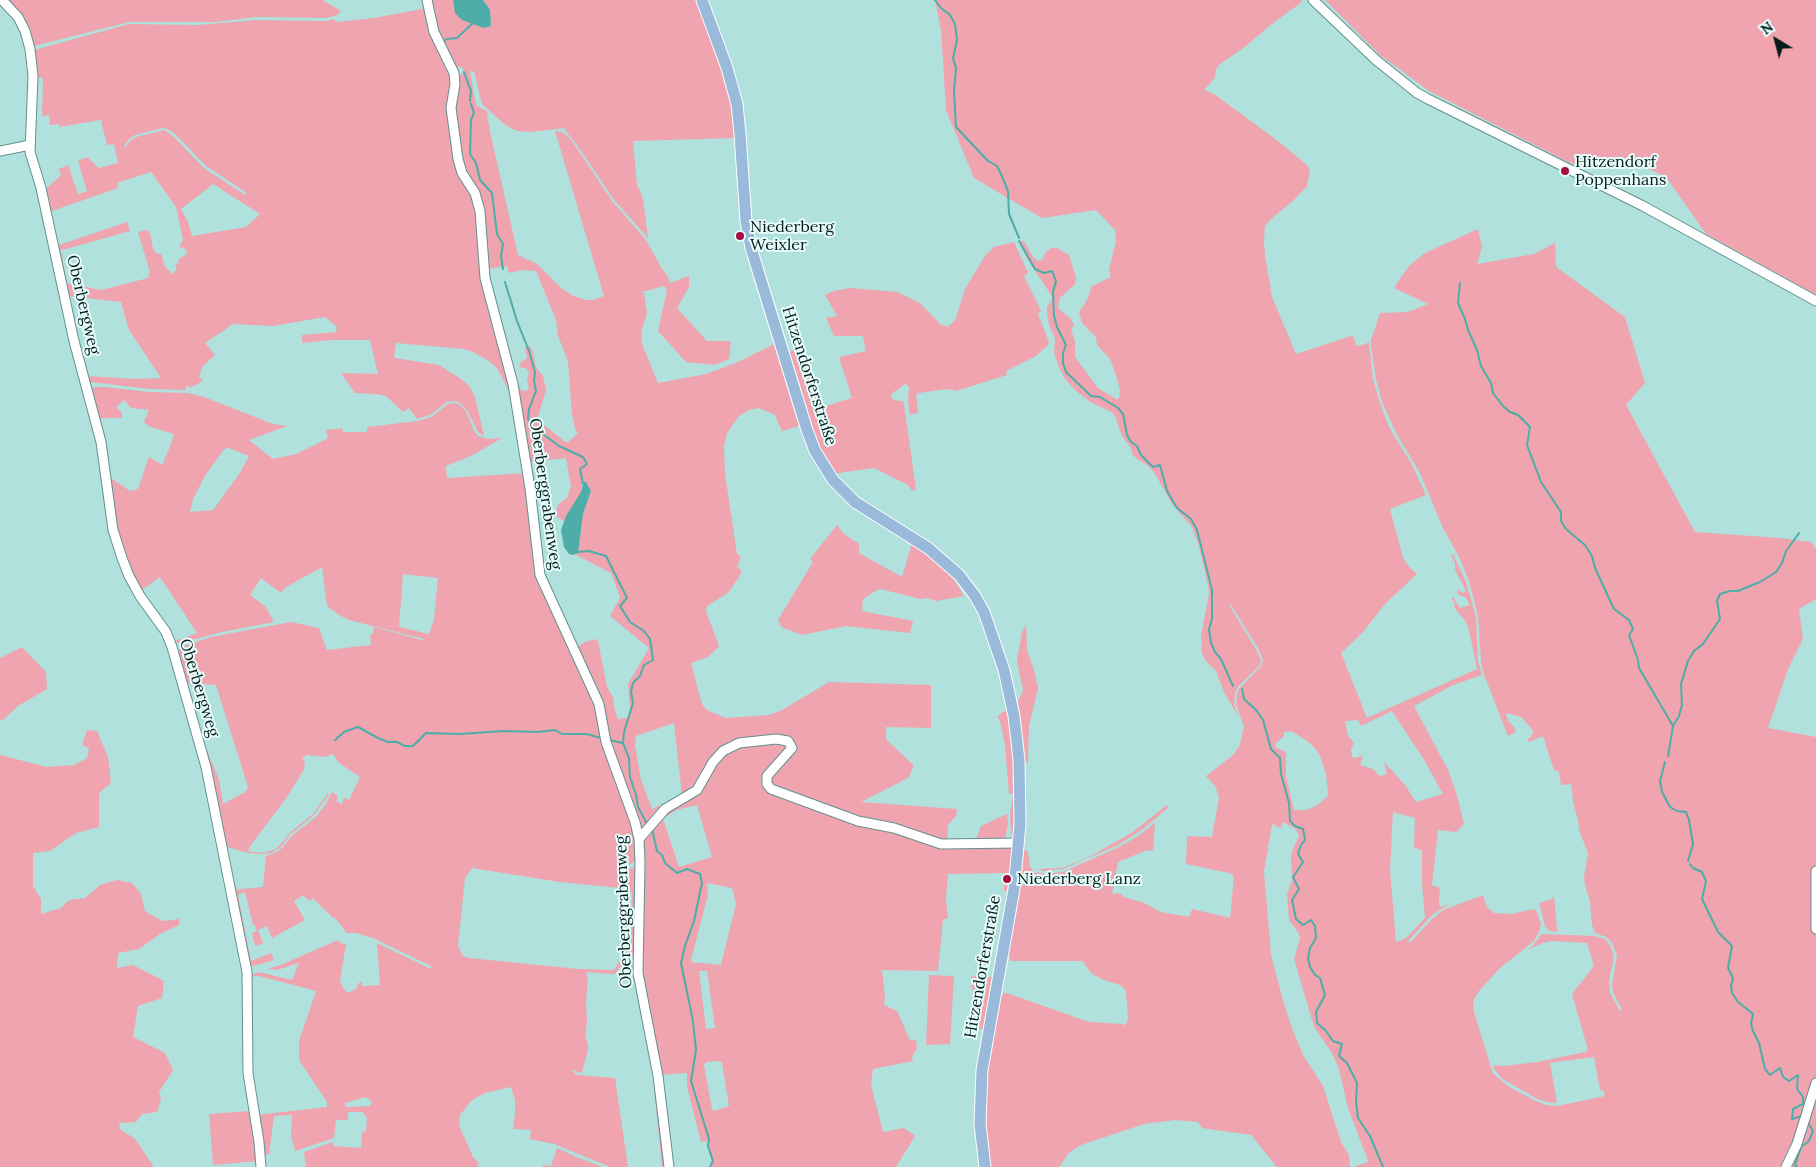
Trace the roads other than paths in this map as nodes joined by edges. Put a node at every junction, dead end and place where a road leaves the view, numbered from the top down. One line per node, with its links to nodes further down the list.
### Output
1 (2, 0): 5 (street, Oberbergweg)
2 (427, 0): 8 (street, Oberberggrabenweg)
3 (702, 0): 9 (main road, Hitzendorferstraße)
4 (1314, 0): 7 (street)
5 (30, 145): 6 (street); 13 (street, Oberbergweg)
6 (0, 151)
7 (1816, 301)
8 (639, 839): 9 (street); 14 (street, Oberberggrabenweg)
9 (1019, 843): 15 (main road, Hitzendorferstraße)
10 (1816, 871): 11 (street)
11 (1816, 929)
12 (1816, 1082): 16 (street)
13 (261, 1167)
14 (669, 1167)
15 (985, 1167)
16 (1786, 1167)

